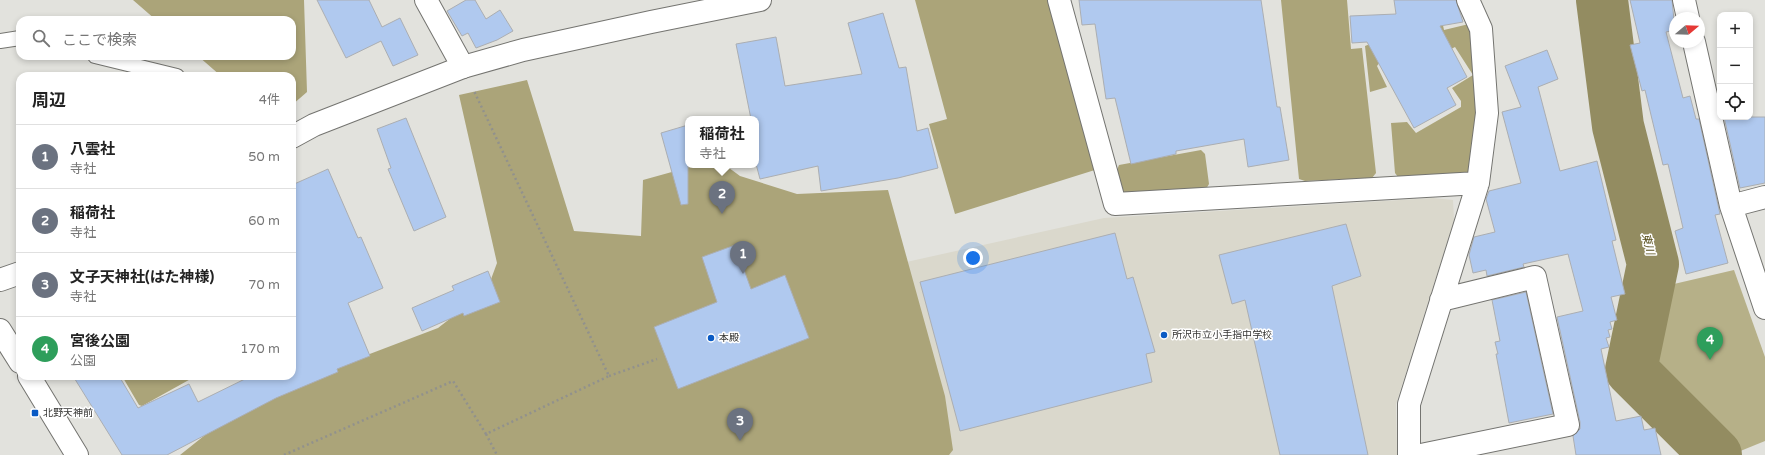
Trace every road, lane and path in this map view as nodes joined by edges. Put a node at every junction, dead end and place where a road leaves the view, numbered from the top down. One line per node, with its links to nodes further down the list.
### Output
1 (426, 0): 11 (street)
2 (760, 0): 11 (street)
3 (1059, 0): 14 (street)
4 (1468, 0): 14 (street)
5 (1684, 0): 6 (street)
6 (1687, 12)
7 (16, 39): 8 (lane)
8 (0, 42)
9 (1695, 48): 16 (street)
10 (111, 60): 12 (lane)
11 (463, 67): 13 (street); 24 (path)
12 (161, 72)
13 (296, 135)
14 (1478, 183): 19 (street)
15 (1765, 197): 16 (street)
16 (1732, 206): 20 (street)
17 (16, 274): 18 (street)
18 (0, 280)
19 (1441, 300): 30 (street); 31 (street)
20 (1765, 308)
21 (0, 330): 22 (street)
22 (16, 356)
23 (657, 359): 24 (path)
24 (608, 376): 26 (path)
25 (31, 380): 27 (street)
26 (486, 434): 28 (path); 29 (path)
27 (77, 455)
28 (284, 455)
29 (497, 455)
30 (1409, 455)
31 (1421, 455)

